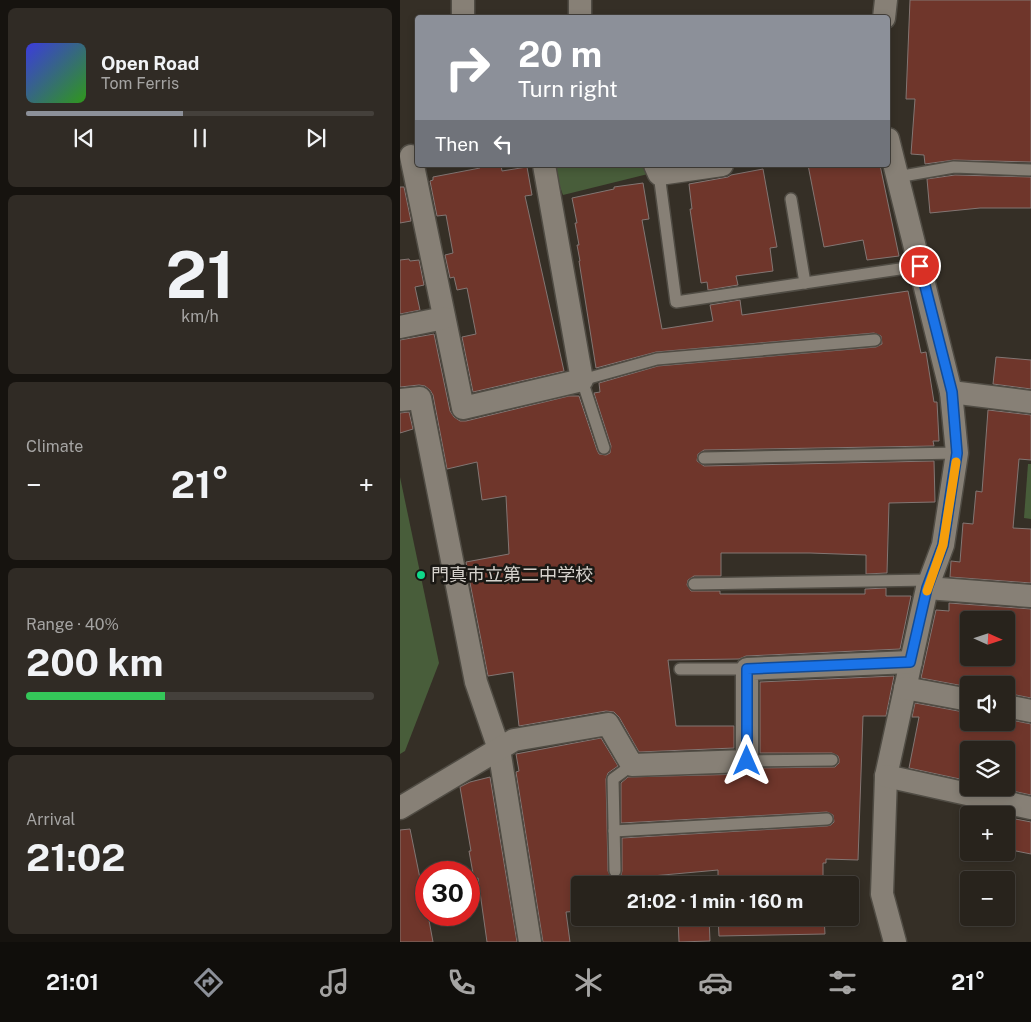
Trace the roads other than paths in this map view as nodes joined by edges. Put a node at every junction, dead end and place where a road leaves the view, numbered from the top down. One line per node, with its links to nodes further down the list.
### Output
1 (463, 0): 4 (street)
2 (580, 0): 5 (street)
3 (886, 0): 6 (street)
4 (463, 15)
5 (580, 15)
6 (884, 15)
7 (890, 148): 13 (street)
8 (409, 156): 17 (street)
9 (544, 167): 20 (street)
10 (696, 167): 11 (street)
11 (657, 170): 16 (lane)
12 (1031, 170): 13 (lane)
13 (897, 177): 15 (street)
14 (791, 199): 16 (lane)
15 (920, 266): 16 (lane); 21 (street)
16 (805, 283)
17 (444, 318): 18 (street); 20 (street)
18 (400, 327)
19 (875, 340): 20 (lane)
20 (582, 380): 24 (lane)
21 (952, 392): 23 (street); 25 (street)
22 (400, 400): 37 (street)
23 (1031, 402)
24 (604, 448)
25 (957, 453): 26 (lane); 28 (street)
26 (704, 458)
27 (694, 584): 28 (lane)
28 (929, 584): 29 (street); 30 (street)
29 (1031, 596)
30 (910, 662): 32 (street); 33 (street)
31 (680, 669): 32 (lane)
32 (747, 669): 39 (street)
33 (905, 688): 34 (street); 41 (street)
34 (960, 698)
35 (1015, 708): 36 (street)
36 (1031, 711)
37 (499, 749): 40 (street); 42 (street); 47 (street)
38 (832, 760): 39 (lane)
39 (747, 761): 40 (street)
40 (632, 765): 45 (lane)
41 (886, 776): 43 (street); 48 (street)
42 (400, 808)
43 (1031, 808)
44 (827, 819): 45 (lane)
45 (614, 831): 46 (lane)
46 (615, 871)
47 (530, 942)
48 (895, 942)

